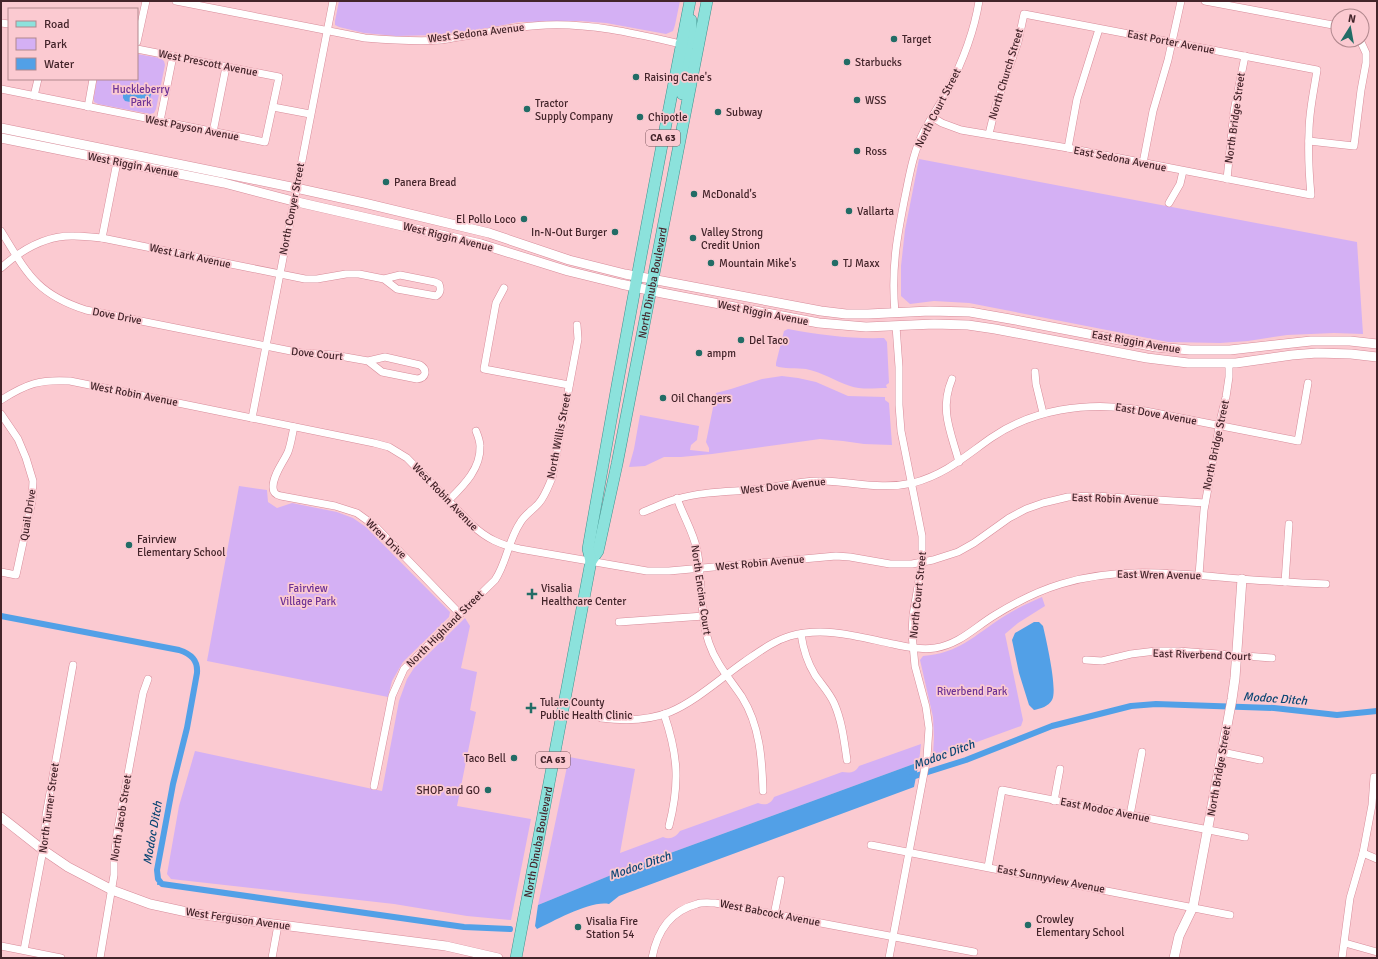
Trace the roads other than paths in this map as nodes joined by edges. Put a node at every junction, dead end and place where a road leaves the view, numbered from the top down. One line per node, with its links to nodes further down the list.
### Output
1 (146, 1): 13 (street)
2 (176, 1): 12 (street, West Sedona Avenue)
3 (333, 1): 12 (street, North Conyer Street)
4 (691, 1): 15 (main road, North Dinuba Boulevard / CA 63); 16 (main road)
5 (707, 1): 16 (main road, North Dinuba Boulevard / CA 63)
6 (980, 1): 30 (street, North Court Street)
7 (1181, 1): 14 (street)
8 (1205, 1): 10 (street)
9 (1024, 14): 11 (street, East Porter Avenue); 34 (street, North Church Street)
10 (1330, 24)
11 (1099, 29): 14 (street, East Porter Avenue); 37 (street)
12 (327, 30): 15 (street, West Sedona Avenue); 29 (street, North Conyer Street)
13 (138, 37)
14 (1172, 43): 20 (street, East Porter Avenue); 39 (street)
15 (681, 44): 28 (main road); 52 (main road, North Dinuba Boulevard / CA 63)
16 (698, 45): 28 (main road, North Dinuba Boulevard / CA 63)
17 (1364, 48): 36 (street)
18 (138, 49): 19 (street, West Prescott Avenue)
19 (173, 56): 21 (street, West Prescott Avenue); 31 (street)
20 (1244, 56): 36 (street, East Porter Avenue); 41 (street, North Bridge Street)
21 (226, 67): 27 (street, West Prescott Avenue); 33 (street)
22 (38, 80): 25 (street)
23 (93, 80): 26 (street)
24 (1, 89): 25 (street, West Payson Avenue)
25 (34, 96): 26 (street, West Payson Avenue)
26 (88, 106): 31 (street, West Payson Avenue)
27 (273, 107): 29 (street); 33 (street, West Payson Avenue)
28 (685, 113): 54 (main road, North Dinuba Boulevard / CA 63)
29 (310, 114): 42 (street, North Conyer Street)
30 (932, 117): 34 (street, East Sedona Avenue); 58 (street, North Court Street)
31 (160, 121): 33 (street, West Payson Avenue)
32 (1, 128): 42 (main road, West Riggin Avenue)
33 (213, 132)
34 (988, 134): 37 (street, East Sedona Avenue)
35 (1, 138): 38 (main road, West Riggin Avenue)
36 (1309, 141): 41 (street, East Sedona Avenue)
37 (1068, 148): 39 (street, East Sedona Avenue)
38 (117, 162): 43 (main road, West Riggin Avenue); 48 (street)
39 (1143, 163): 40 (street, East Sedona Avenue)
40 (1183, 171): 41 (street, East Sedona Avenue); 44 (street)
41 (1227, 179)
42 (296, 188): 43 (street, North Conyer Street); 46 (main road, West Riggin Avenue)
43 (293, 201): 45 (main road, West Riggin Avenue); 51 (street, North Conyer Street)
44 (1169, 204)
45 (397, 224): 46 (main road); 55 (main road, West Riggin Avenue)
46 (462, 226): 52 (main road, West Riggin Avenue)
47 (1, 231): 49 (street, Dove Drive)
48 (102, 238): 49 (street); 51 (street, West Lark Avenue)
49 (16, 256): 50 (street); 64 (street, Dove Drive)
50 (1, 268)
51 (279, 274): 53 (street, West Lark Avenue); 64 (street, North Conyer Street)
52 (637, 276): 54 (main road, West Riggin Avenue); 55 (main road, North Dinuba Boulevard / CA 63)
53 (384, 279): 53 (street)
54 (652, 279): 57 (main road, North Dinuba Boulevard / CA 63); 58 (main road, West Riggin Avenue)
55 (635, 287): 57 (main road, West Riggin Avenue); 87 (main road, North Dinuba Boulevard / CA 63)
56 (504, 288): 71 (street)
57 (650, 291): 60 (main road, West Riggin Avenue); 87 (main road, North Dinuba Boulevard / CA 63)
58 (895, 313): 59 (main road, East Riggin Avenue); 60 (main road)
59 (997, 316): 62 (main road); 63 (main road, East Riggin Avenue)
60 (805, 321): 62 (main road, West Riggin Avenue)
61 (577, 325): 71 (street, North Willis Street)
62 (896, 326): 67 (main road, East Riggin Avenue); 80 (street, North Court Street)
63 (1373, 343): 65 (main road)
64 (266, 346): 66 (street, Dove Court); 75 (street, North Conyer Street)
65 (1372, 356): 67 (main road, East Riggin Avenue)
66 (368, 361): 66 (street, Dove Court)
67 (1229, 363): 76 (street, North Bridge Street)
68 (1035, 372): 73 (street)
69 (952, 379): 79 (street)
70 (1308, 383): 76 (street, East Dove Avenue)
71 (569, 385): 86 (street, North Willis Street)
72 (1, 400): 75 (street, West Robin Avenue)
73 (1043, 413): 76 (street, East Dove Avenue); 79 (street, East Dove Avenue)
74 (1, 414): 90 (street, Quail Drive)
75 (252, 418): 77 (street, West Robin Avenue)
76 (1219, 426): 83 (street, North Bridge Street)
77 (294, 427): 82 (street, West Robin Avenue); 95 (street, Wren Drive)
78 (476, 431): 82 (street)
79 (959, 462): 80 (street, East Dove Avenue)
80 (912, 483): 81 (street, West Dove Avenue); 88 (street, North Court Street)
81 (677, 498): 84 (street, West Dove Avenue); 89 (street, North Encina Court)
82 (448, 501): 86 (street, West Robin Avenue)
83 (1205, 503): 88 (street, East Robin Avenue); 91 (street, North Bridge Street)
84 (643, 512)
85 (1289, 524): 93 (street)
86 (510, 547): 87 (street, West Robin Avenue); 95 (street, North Highland Street)
87 (591, 561): 89 (street, West Robin Avenue); 144 (main road, North Dinuba Boulevard / CA 63)
88 (922, 563): 89 (street, West Robin Avenue); 99 (street, North Court Street)
89 (699, 568): 96 (street, North Encina Court)
90 (1, 572)
91 (1199, 575): 92 (street, East Wren Avenue); 99 (street, East Wren Avenue)
92 (1242, 579): 93 (street, East Wren Avenue); 100 (main road, North Bridge Street)
93 (1285, 582): 94 (street, East Wren Avenue)
94 (1326, 584)
95 (460, 614): 114 (street, North Highland Street)
96 (704, 616): 97 (street); 104 (street, North Encina Court)
97 (619, 622)
98 (801, 634): 99 (street, East Wren Avenue); 104 (street, East Wren Avenue); 110 (street)
99 (913, 648): 124 (street, North Court Street)
100 (1236, 655): 101 (street, East Riverbend Court); 102 (street, East Riverbend Court); 109 (main road, North Bridge Street)
101 (1272, 658)
102 (1086, 660)
103 (73, 665): 123 (street, North Turner Street)
104 (726, 675): 106 (street, East Wren Avenue); 115 (street, North Encina Court)
105 (148, 679): 129 (street, North Jacob Street)
106 (664, 714): 107 (street, East Wren Avenue); 119 (street)
107 (602, 718)
108 (1142, 752): 117 (street)
109 (1222, 752): 111 (street); 120 (main road, North Bridge Street)
110 (847, 760)
111 (1260, 760)
112 (1060, 769): 116 (street)
113 (1375, 777): 125 (street)
114 (374, 786)
115 (763, 791)
116 (1054, 800): 117 (street, East Modoc Avenue); 127 (street, East Modoc Avenue)
117 (1130, 815): 120 (street, East Modoc Avenue)
118 (1, 817): 123 (main road, West Ferguson Avenue)
119 (669, 826)
120 (1208, 830): 121 (street, East Modoc Avenue); 130 (main road, North Bridge Street)
121 (1245, 837)
122 (871, 846): 124 (street, East Sunnyview Avenue)
123 (43, 850): 129 (main road, West Ferguson Avenue); 137 (street, North Turner Street)
124 (909, 852): 127 (street, East Sunnyview Avenue); 134 (street, North Court Street)
125 (1362, 853): 126 (street); 135 (street)
126 (1377, 859)
127 (988, 867): 130 (street, East Sunnyview Avenue)
128 (781, 880): 131 (street)
129 (112, 890): 133 (main road, West Ferguson Avenue); 141 (street, North Jacob Street)
130 (1193, 907): 132 (street, East Sunnyview Avenue); 147 (main road, North Bridge Street)
131 (774, 915): 134 (street, West Babcock Avenue); 145 (street, West Babcock Avenue)
132 (1230, 915)
133 (278, 925): 142 (street); 143 (main road, West Ferguson Avenue)
134 (893, 936): 138 (street, West Babcock Avenue); 146 (street, North Court Street)
135 (1345, 943): 139 (street); 148 (street)
136 (1, 946): 137 (street)
137 (24, 950): 140 (street)
138 (974, 952)
139 (1377, 952)
140 (61, 958)
141 (100, 958)
142 (272, 958)
143 (498, 958)
144 (516, 958)
145 (652, 958)
146 (889, 958)
147 (1174, 958)
148 (1342, 958)

